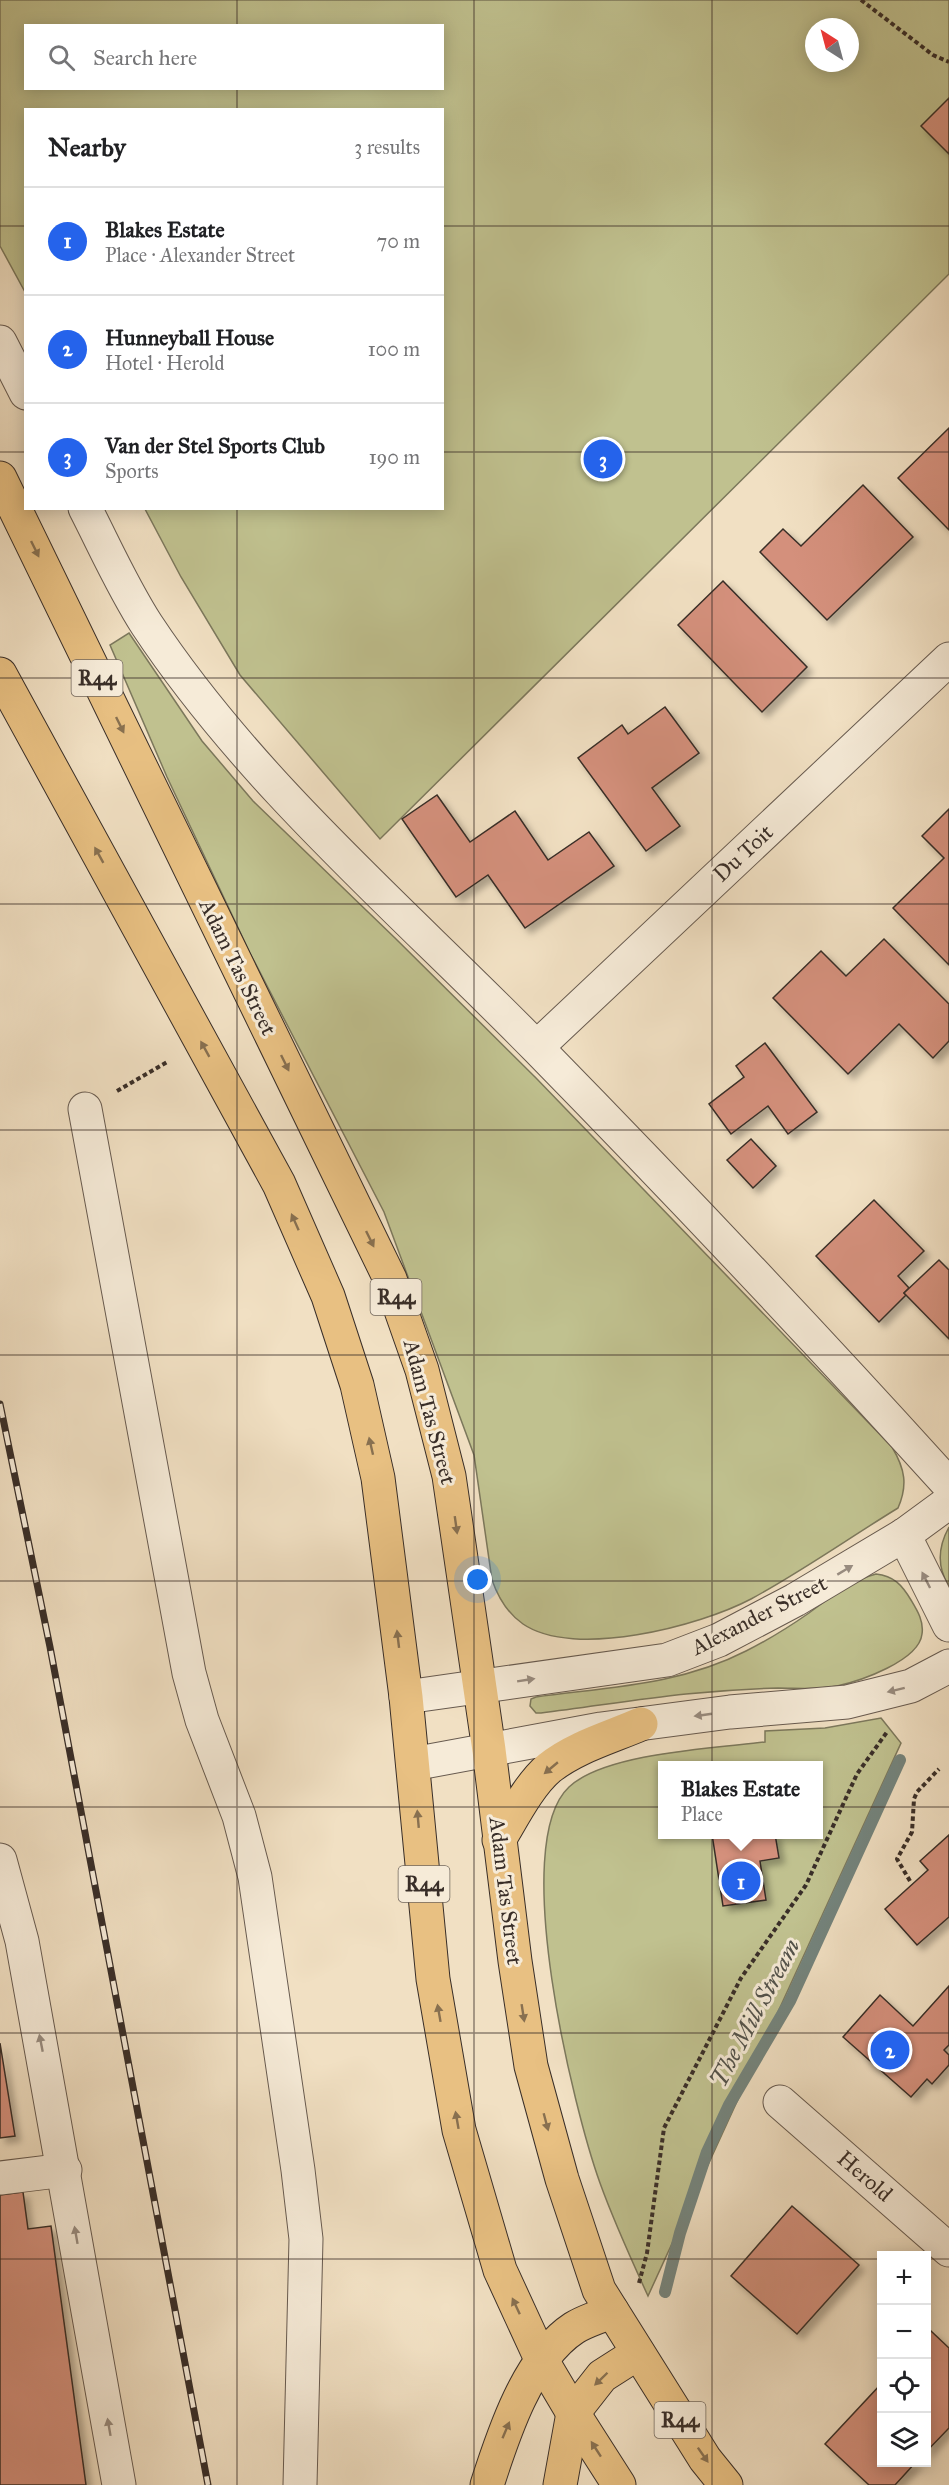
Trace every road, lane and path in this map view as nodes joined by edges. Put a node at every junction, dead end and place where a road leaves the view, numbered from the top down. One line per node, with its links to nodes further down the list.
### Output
1 (861, 0): 2 (path)
2 (949, 62)
3 (0, 342): 4 (street)
4 (24, 389)
5 (0, 478): 17 (main road, Adam Tas Street / R44, one-way to 17)
6 (86, 510): 9 (street)
7 (949, 659): 9 (street, Du Toit)
8 (0, 674): 18 (main road, R44, one-way to 8)
9 (537, 1047): 12 (street)
10 (167, 1062): 11 (path)
11 (86, 1109): 37 (street)
12 (949, 1485)
13 (949, 1502): 14 (street, Alexander Street)
14 (904, 1535): 15 (street, one-way to 14); 17 (street, Alexander Street, one-way to 14)
15 (949, 1625)
16 (949, 1666): 19 (street, one-way to 19)
17 (480, 1688): 18 (street, Alexander Street); 21 (main road, Adam Tas Street / R44)
18 (406, 1697): 22 (main road, R44)
19 (641, 1724): 21 (street); 24 (main road, one-way to 24)
20 (889, 1728): 31 (path)
21 (489, 1750): 22 (street); 24 (main road, Adam Tas Street / R44)
22 (413, 1764): 34 (main road, R44, one-way to 22)
23 (939, 1769): 26 (path)
24 (500, 1840): 32 (main road, Adam Tas Street / R44, one-way to 32)
25 (0, 1860): 28 (street, one-way to 25)
26 (910, 1881)
27 (780, 2102): 30 (street, Herold)
28 (65, 2170): 29 (street); 36 (street, one-way to 28)
29 (0, 2178)
30 (949, 2250)
31 (637, 2290)
32 (612, 2311): 33 (main road, Adam Tas Street / R44); 34 (main road)
33 (638, 2353): 35 (main road, one-way to 35); 41 (main road, R44, one-way to 41)
34 (541, 2359): 35 (main road, R44); 38 (main road, one-way to 34)
35 (573, 2413): 39 (main road); 40 (main road, R44, one-way to 35)
36 (119, 2485)
37 (300, 2485)
38 (487, 2485)
39 (560, 2485)
40 (619, 2485)
41 (726, 2485)

